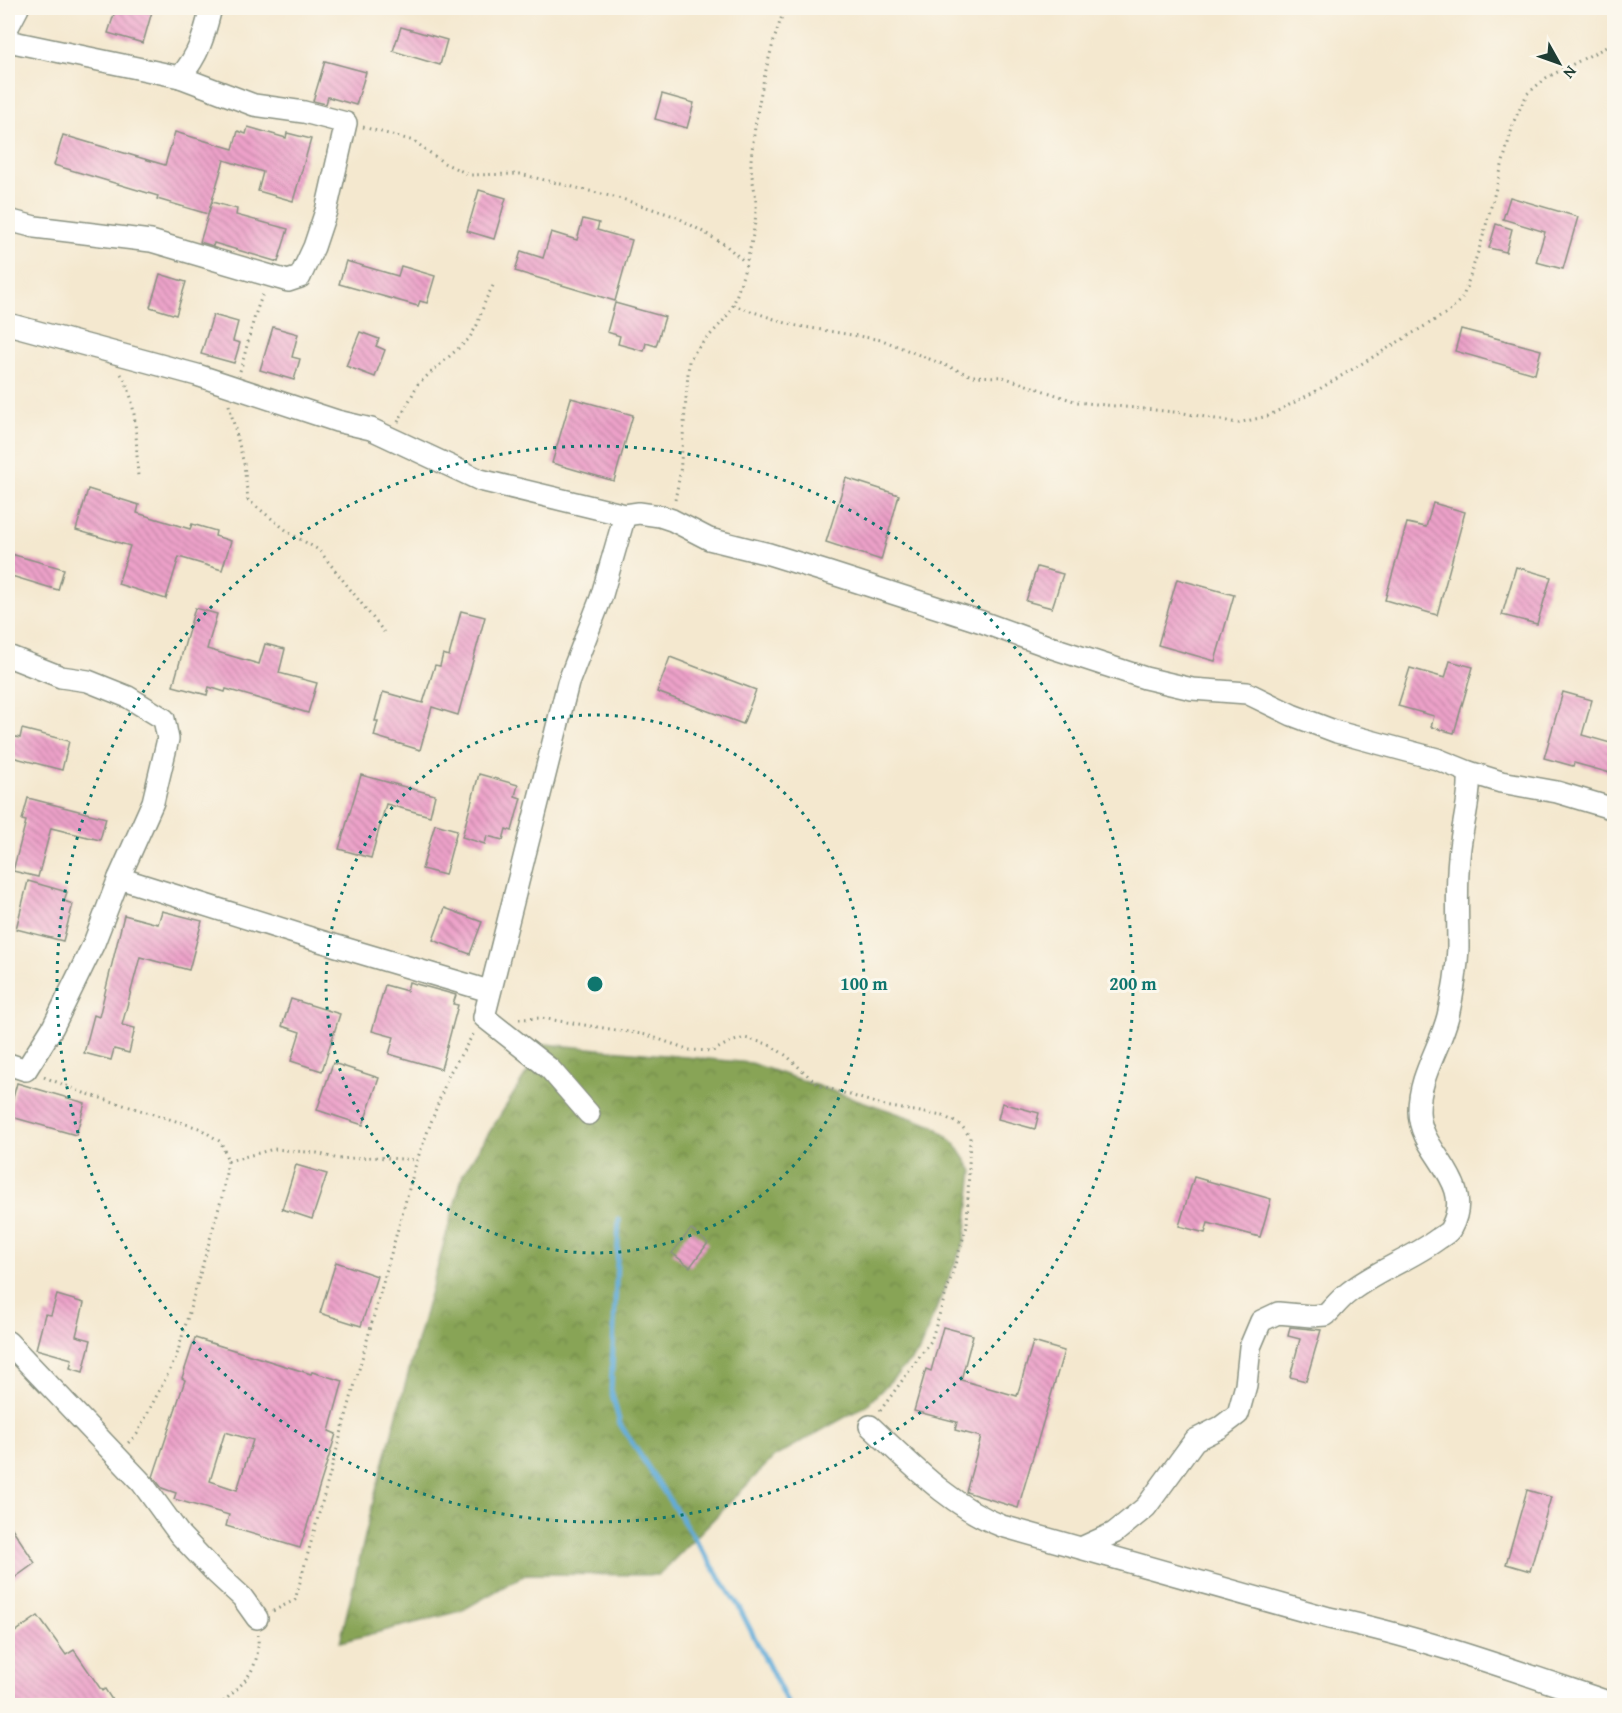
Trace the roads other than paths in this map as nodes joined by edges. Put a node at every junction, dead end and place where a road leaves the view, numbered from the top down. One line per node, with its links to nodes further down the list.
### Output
1 (211, 8): 3 (street)
2 (10, 25): 3 (street)
3 (180, 77): 4 (street)
4 (8, 220)
5 (8, 324): 6 (street)
6 (625, 515): 8 (street); 11 (street)
7 (8, 656): 10 (street)
8 (1468, 772): 9 (street); 16 (street)
9 (1614, 809)
10 (119, 878): 11 (street); 12 (street)
11 (489, 991): 13 (street)
12 (17, 1067)
13 (589, 1114)
14 (8, 1343): 17 (street)
15 (870, 1426): 16 (street)
16 (1081, 1548): 18 (street)
17 (257, 1618)
18 (1614, 1704)

